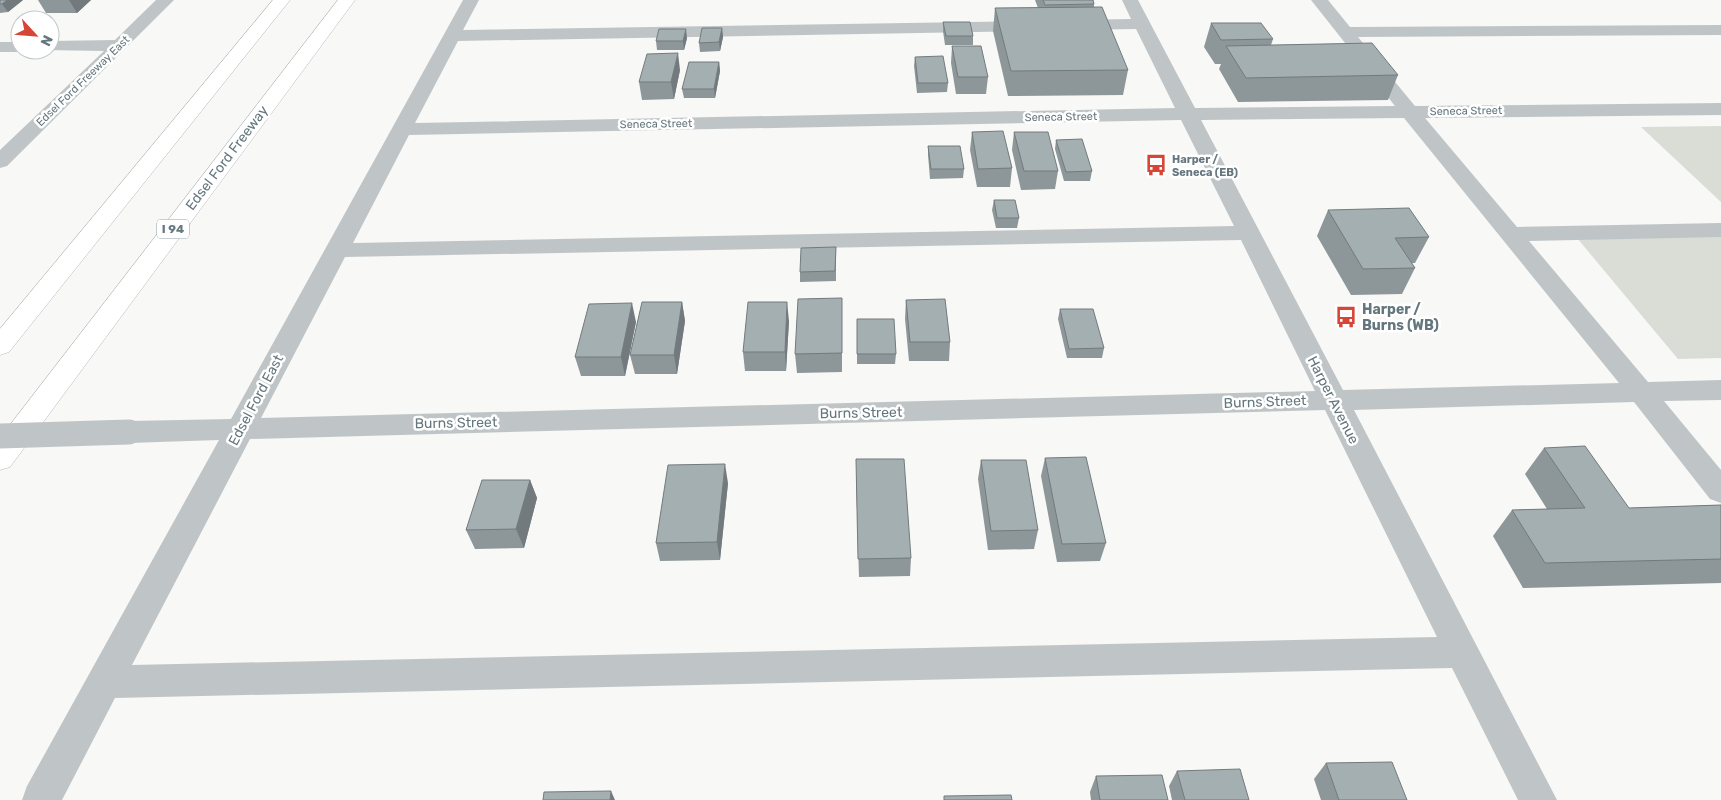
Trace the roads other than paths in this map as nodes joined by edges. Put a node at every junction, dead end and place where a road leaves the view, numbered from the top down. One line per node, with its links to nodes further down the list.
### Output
1 (166, 0): 11 (street, Edsel Ford Freeway East)
2 (282, 0): 24 (highway)
3 (346, 0): 30 (highway, Edsel Ford Freeway / I 94)
4 (471, 0): 10 (street, Edsel Ford East)
5 (1130, 0): 7 (street, Harper Avenue)
6 (1319, 0): 9 (street)
7 (1142, 24): 10 (street); 15 (street, Harper Avenue)
8 (1721, 30): 9 (street)
9 (1345, 32): 14 (street)
10 (452, 36): 16 (street, Edsel Ford East)
11 (120, 45): 12 (street); 18 (street, Edsel Ford Freeway East)
12 (60, 46)
13 (1721, 109): 14 (street, Seneca Street)
14 (1408, 112): 15 (street, Seneca Street); 22 (street)
15 (1188, 114): 16 (street, Seneca Street); 21 (street, Harper Avenue)
16 (401, 129): 23 (street, Edsel Ford East)
17 (0, 136): 18 (street)
18 (27, 136): 19 (street, Edsel Ford Freeway East)
19 (0, 162)
20 (1721, 230): 22 (street)
21 (1248, 234): 23 (street); 27 (street, Harper Avenue)
22 (1511, 234): 26 (street)
23 (337, 250): 28 (street, Edsel Ford East)
24 (0, 346)
25 (1721, 390): 26 (street, Burns Street)
26 (1642, 392): 27 (street, Burns Street); 31 (street)
27 (1332, 399): 28 (street, Burns Street); 32 (street, Harper Avenue)
28 (241, 429): 29 (street, Burns Street, bridge); 33 (street, Edsel Ford East)
29 (0, 436)
30 (0, 459)
31 (1721, 491)
32 (1463, 652): 33 (street); 35 (street, Harper Avenue)
33 (105, 682): 34 (street, Edsel Ford East)
34 (41, 800)
35 (1538, 800)

